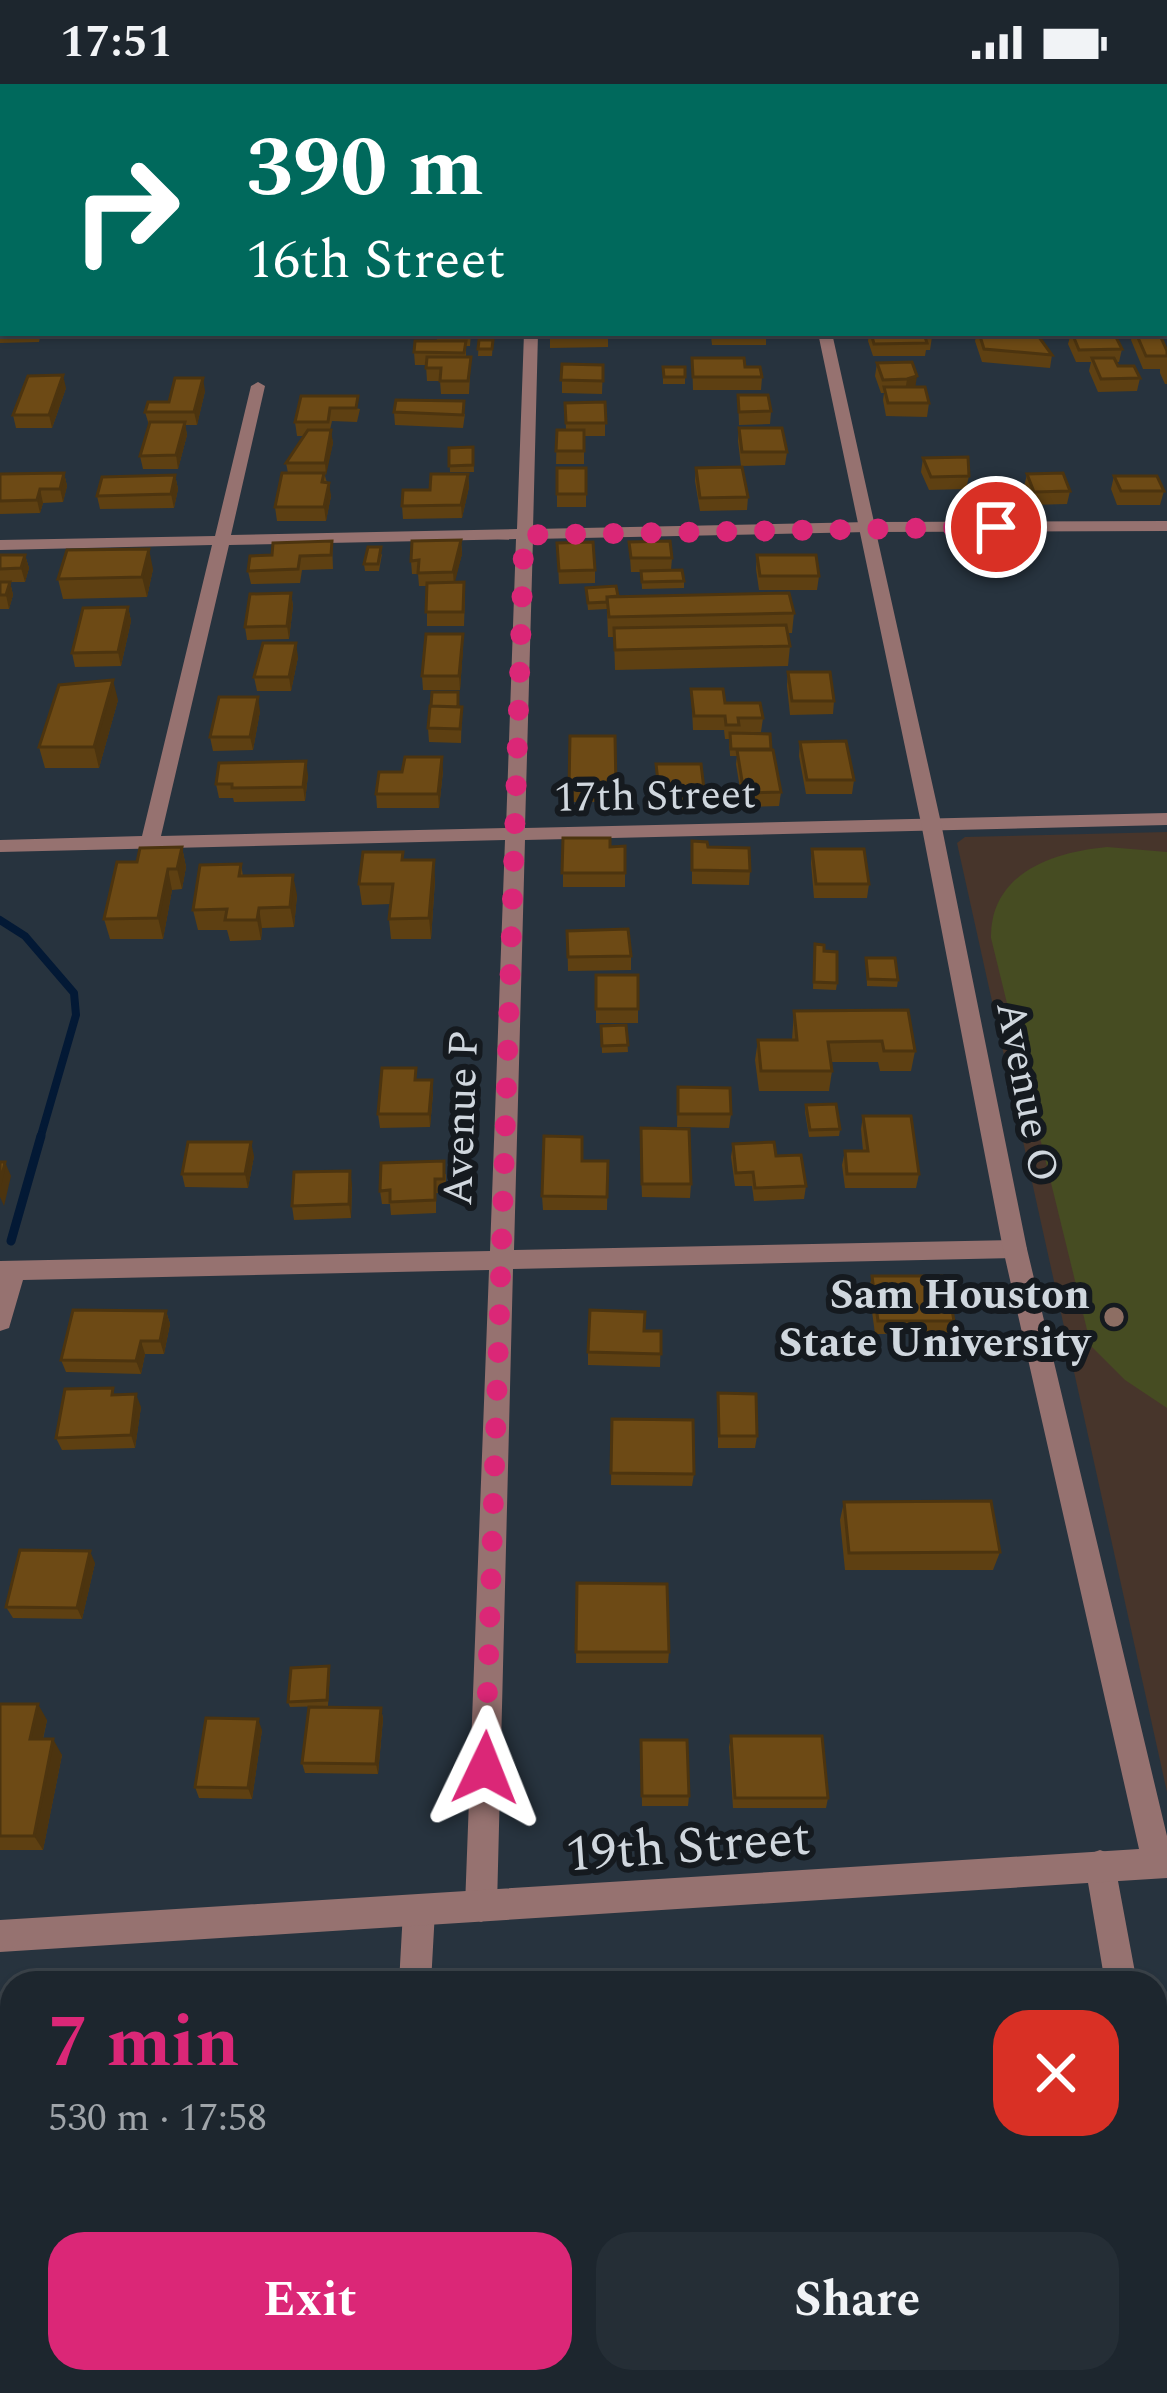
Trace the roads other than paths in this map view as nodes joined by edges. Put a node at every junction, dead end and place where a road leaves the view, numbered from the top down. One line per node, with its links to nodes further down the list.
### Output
1 (531, 336): 6 (street, Avenue P)
2 (826, 336): 5 (street, Avenue O)
3 (258, 386): 7 (street)
4 (1167, 526): 5 (street)
5 (868, 527): 6 (street); 10 (street, Avenue O)
6 (524, 535): 7 (street); 11 (street, Avenue P)
7 (221, 541): 8 (street); 12 (street)
8 (0, 545)
9 (1167, 819): 10 (street, 17th Street)
10 (931, 823): 11 (street, 17th Street); 14 (street, Avenue O)
11 (513, 833): 12 (street, 17th Street); 15 (street, Avenue P)
12 (150, 843): 13 (street, 17th Street)
13 (0, 846)
14 (1015, 1250): 15 (street); 18 (street, Avenue O)
15 (499, 1261): 16 (street); 20 (street, Avenue P)
16 (6, 1271): 17 (street)
17 (0, 1321)
18 (1162, 1863): 19 (street, 19th Street)
19 (1100, 1865): 20 (street, 19th Street); 24 (street)
20 (482, 1906): 21 (street, 19th Street)
21 (419, 1911): 22 (street, 19th Street); 23 (street)
22 (0, 1936)
23 (416, 1971)
24 (1119, 1971)

